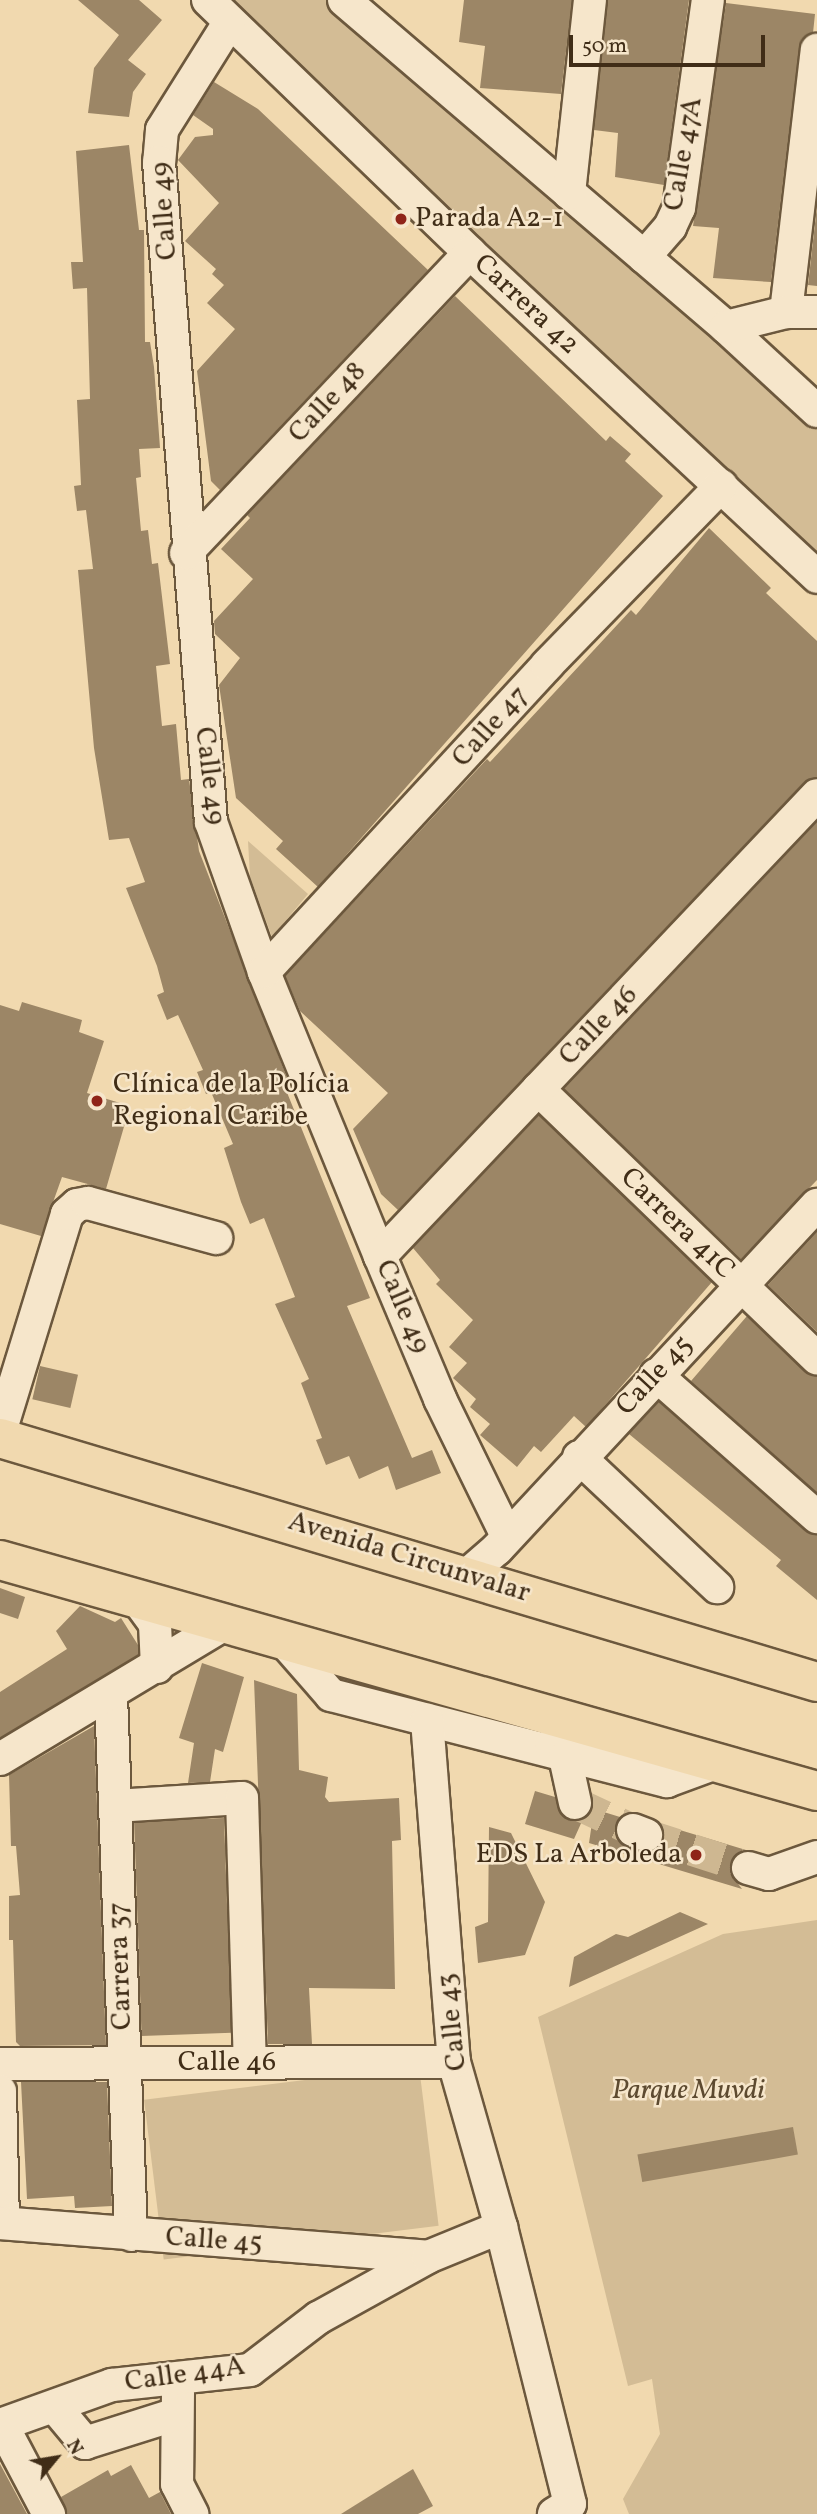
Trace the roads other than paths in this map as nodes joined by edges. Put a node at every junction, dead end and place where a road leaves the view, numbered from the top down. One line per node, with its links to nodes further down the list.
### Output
1 (344, 0): 6 (street)
2 (590, 0): 6 (street)
3 (708, 0): 8 (street, Calle 47A)
4 (219, 11): 7 (street, Carrera 42); 13 (street, Calle 49)
5 (817, 50): 9 (street)
6 (569, 193): 8 (street)
7 (470, 253): 12 (street, Carrera 42); 13 (street, Calle 48)
8 (644, 257): 10 (street)
9 (802, 312): 10 (street)
10 (726, 327): 11 (street)
11 (817, 411)
12 (721, 486): 14 (street, Carrera 42); 16 (street, Calle 47)
13 (186, 553): 16 (street, Calle 49)
14 (817, 577)
15 (817, 795): 17 (street, Calle 46)
16 (264, 972): 20 (street, Calle 49)
17 (538, 1089): 20 (street, Calle 46); 21 (street, Carrera 41C)
18 (816, 1210): 21 (street, Calle 45)
19 (216, 1238): 24 (street)
20 (380, 1256): 28 (street, Calle 49)
21 (740, 1286): 22 (street, Carrera 41C); 23 (street, Calle 45)
22 (817, 1358)
23 (656, 1375): 26 (street, Calle 45); 27 (street)
24 (0, 1432)
25 (0, 1438): 30 (highway, Avenida Circunvalar)
26 (579, 1457): 28 (street, Calle 45); 31 (street)
27 (817, 1517)
28 (501, 1542): 30 (street, Calle 45); 32 (street)
29 (0, 1560): 33 (highway)
30 (467, 1575): 32 (highway, Avenida Circunvalar)
31 (718, 1587)
32 (517, 1590): 37 (highway, Avenida Circunvalar)
33 (137, 1599): 34 (highway); 36 (street)
34 (226, 1623): 35 (highway); 36 (street)
35 (284, 1640): 39 (highway); 40 (street)
36 (157, 1667): 38 (street)
37 (817, 1682)
38 (111, 1696): 42 (street); 46 (street, Carrera 37)
39 (497, 1700): 41 (street); 43 (highway)
40 (426, 1720): 41 (street); 49 (street, Calle 43)
41 (565, 1757): 43 (street); 45 (street)
42 (0, 1759)
43 (719, 1762): 44 (highway)
44 (817, 1791)
45 (575, 1803)
46 (115, 1806): 50 (street); 52 (street, Carrera 37)
47 (817, 1857): 48 (street)
48 (748, 1868)
49 (454, 2062): 50 (street, Calle 46); 55 (street, Calle 43)
50 (250, 2063): 52 (street, Calle 46)
51 (0, 2064): 52 (street, Calle 46)
52 (125, 2064): 56 (street, Carrera 37)
53 (0, 2091): 54 (street)
54 (2, 2223): 56 (street, Calle 45)
55 (501, 2227): 57 (street, Calle 44A); 64 (street, Calle 43)
56 (131, 2235): 57 (street, Calle 45)
57 (428, 2257): 58 (street, Calle 44A)
58 (178, 2374): 59 (street, Calle 44A); 60 (street)
59 (55, 2407): 60 (street); 61 (street, Calle 44A)
60 (177, 2414): 63 (street)
61 (1, 2425): 62 (street)
62 (49, 2514)
63 (192, 2514)
64 (554, 2514)

